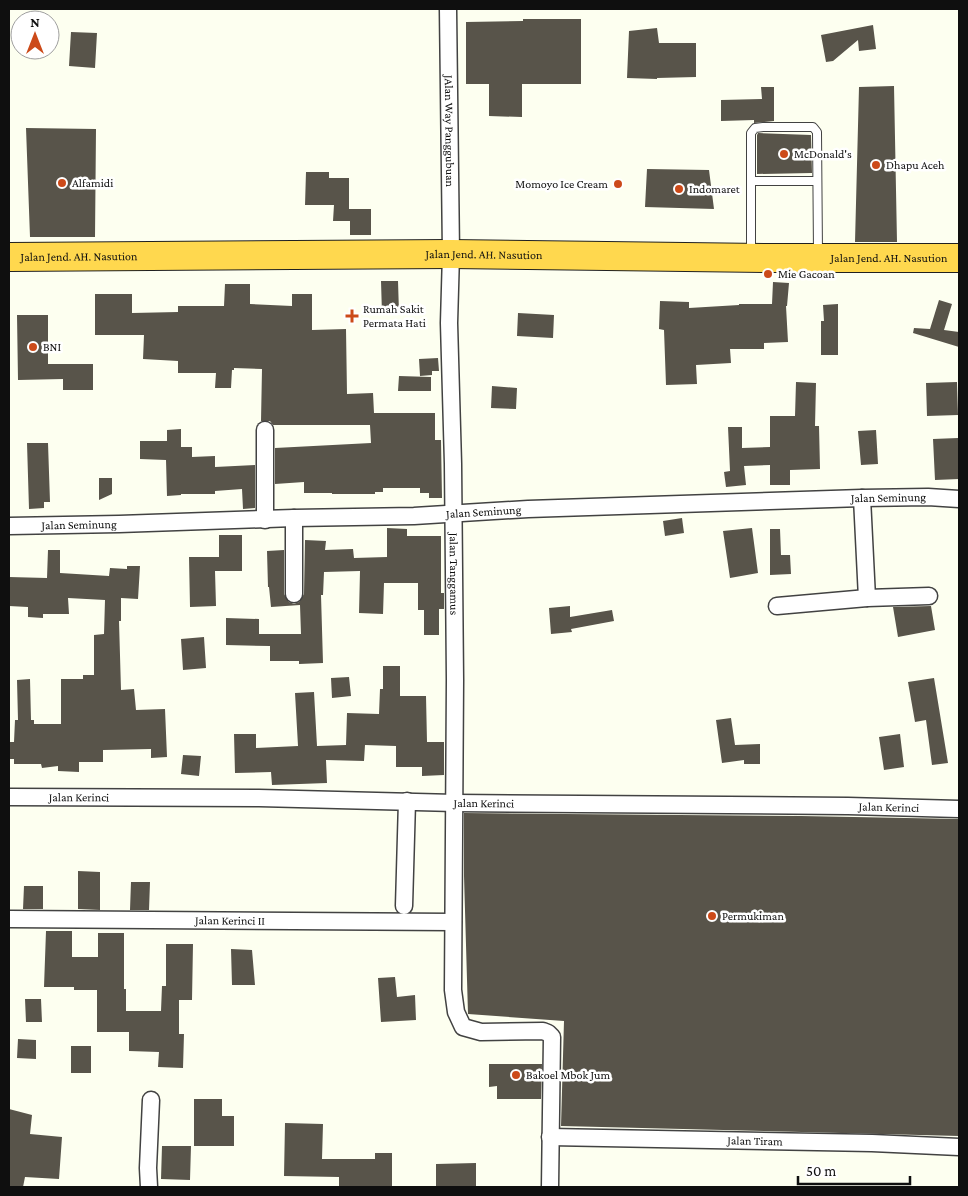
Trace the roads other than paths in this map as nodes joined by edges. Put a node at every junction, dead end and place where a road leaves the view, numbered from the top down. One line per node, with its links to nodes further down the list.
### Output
1 (448, 9): 4 (street, JAlan Way Panggubuan)
2 (751, 181): 3 (lane); 3 (lane); 6 (lane)
3 (817, 181): 7 (lane)
4 (450, 254): 5 (highway, Jalan Jend. AH. Nasution); 6 (highway, Jalan Jend. AH. Nasution); 12 (street, Jalan Tanggamus)
5 (9, 257)
6 (751, 258): 7 (highway, Jalan Jend. AH. Nasution)
7 (818, 258): 8 (highway, Jalan Jend. AH. Nasution)
8 (959, 258)
9 (265, 430): 14 (street)
10 (862, 498): 11 (street, Jalan Seminung); 12 (street, Jalan Seminung); 18 (street)
11 (959, 499)
12 (452, 514): 13 (street, Jalan Seminung); 22 (street, Jalan Tanggamus)
13 (294, 518): 14 (street, Jalan Seminung); 16 (street)
14 (264, 520): 15 (street, Jalan Seminung)
15 (9, 526)
16 (294, 594)
17 (929, 596): 18 (street)
18 (867, 598): 19 (street)
19 (777, 606)
20 (9, 797): 21 (street, Jalan Kerinci)
21 (408, 802): 22 (street, Jalan Kerinci); 24 (street)
22 (455, 803): 23 (street, Jalan Kerinci); 26 (street, Jalan Tanggamus)
23 (959, 809)
24 (404, 906)
25 (9, 919): 26 (street, Jalan Kerinci II)
26 (452, 922): 28 (street, Jalan Tanggamus)
27 (151, 1100): 30 (street)
28 (550, 1137): 29 (street, Jalan Tiram); 31 (street)
29 (959, 1147)
30 (149, 1187)
31 (550, 1187)

